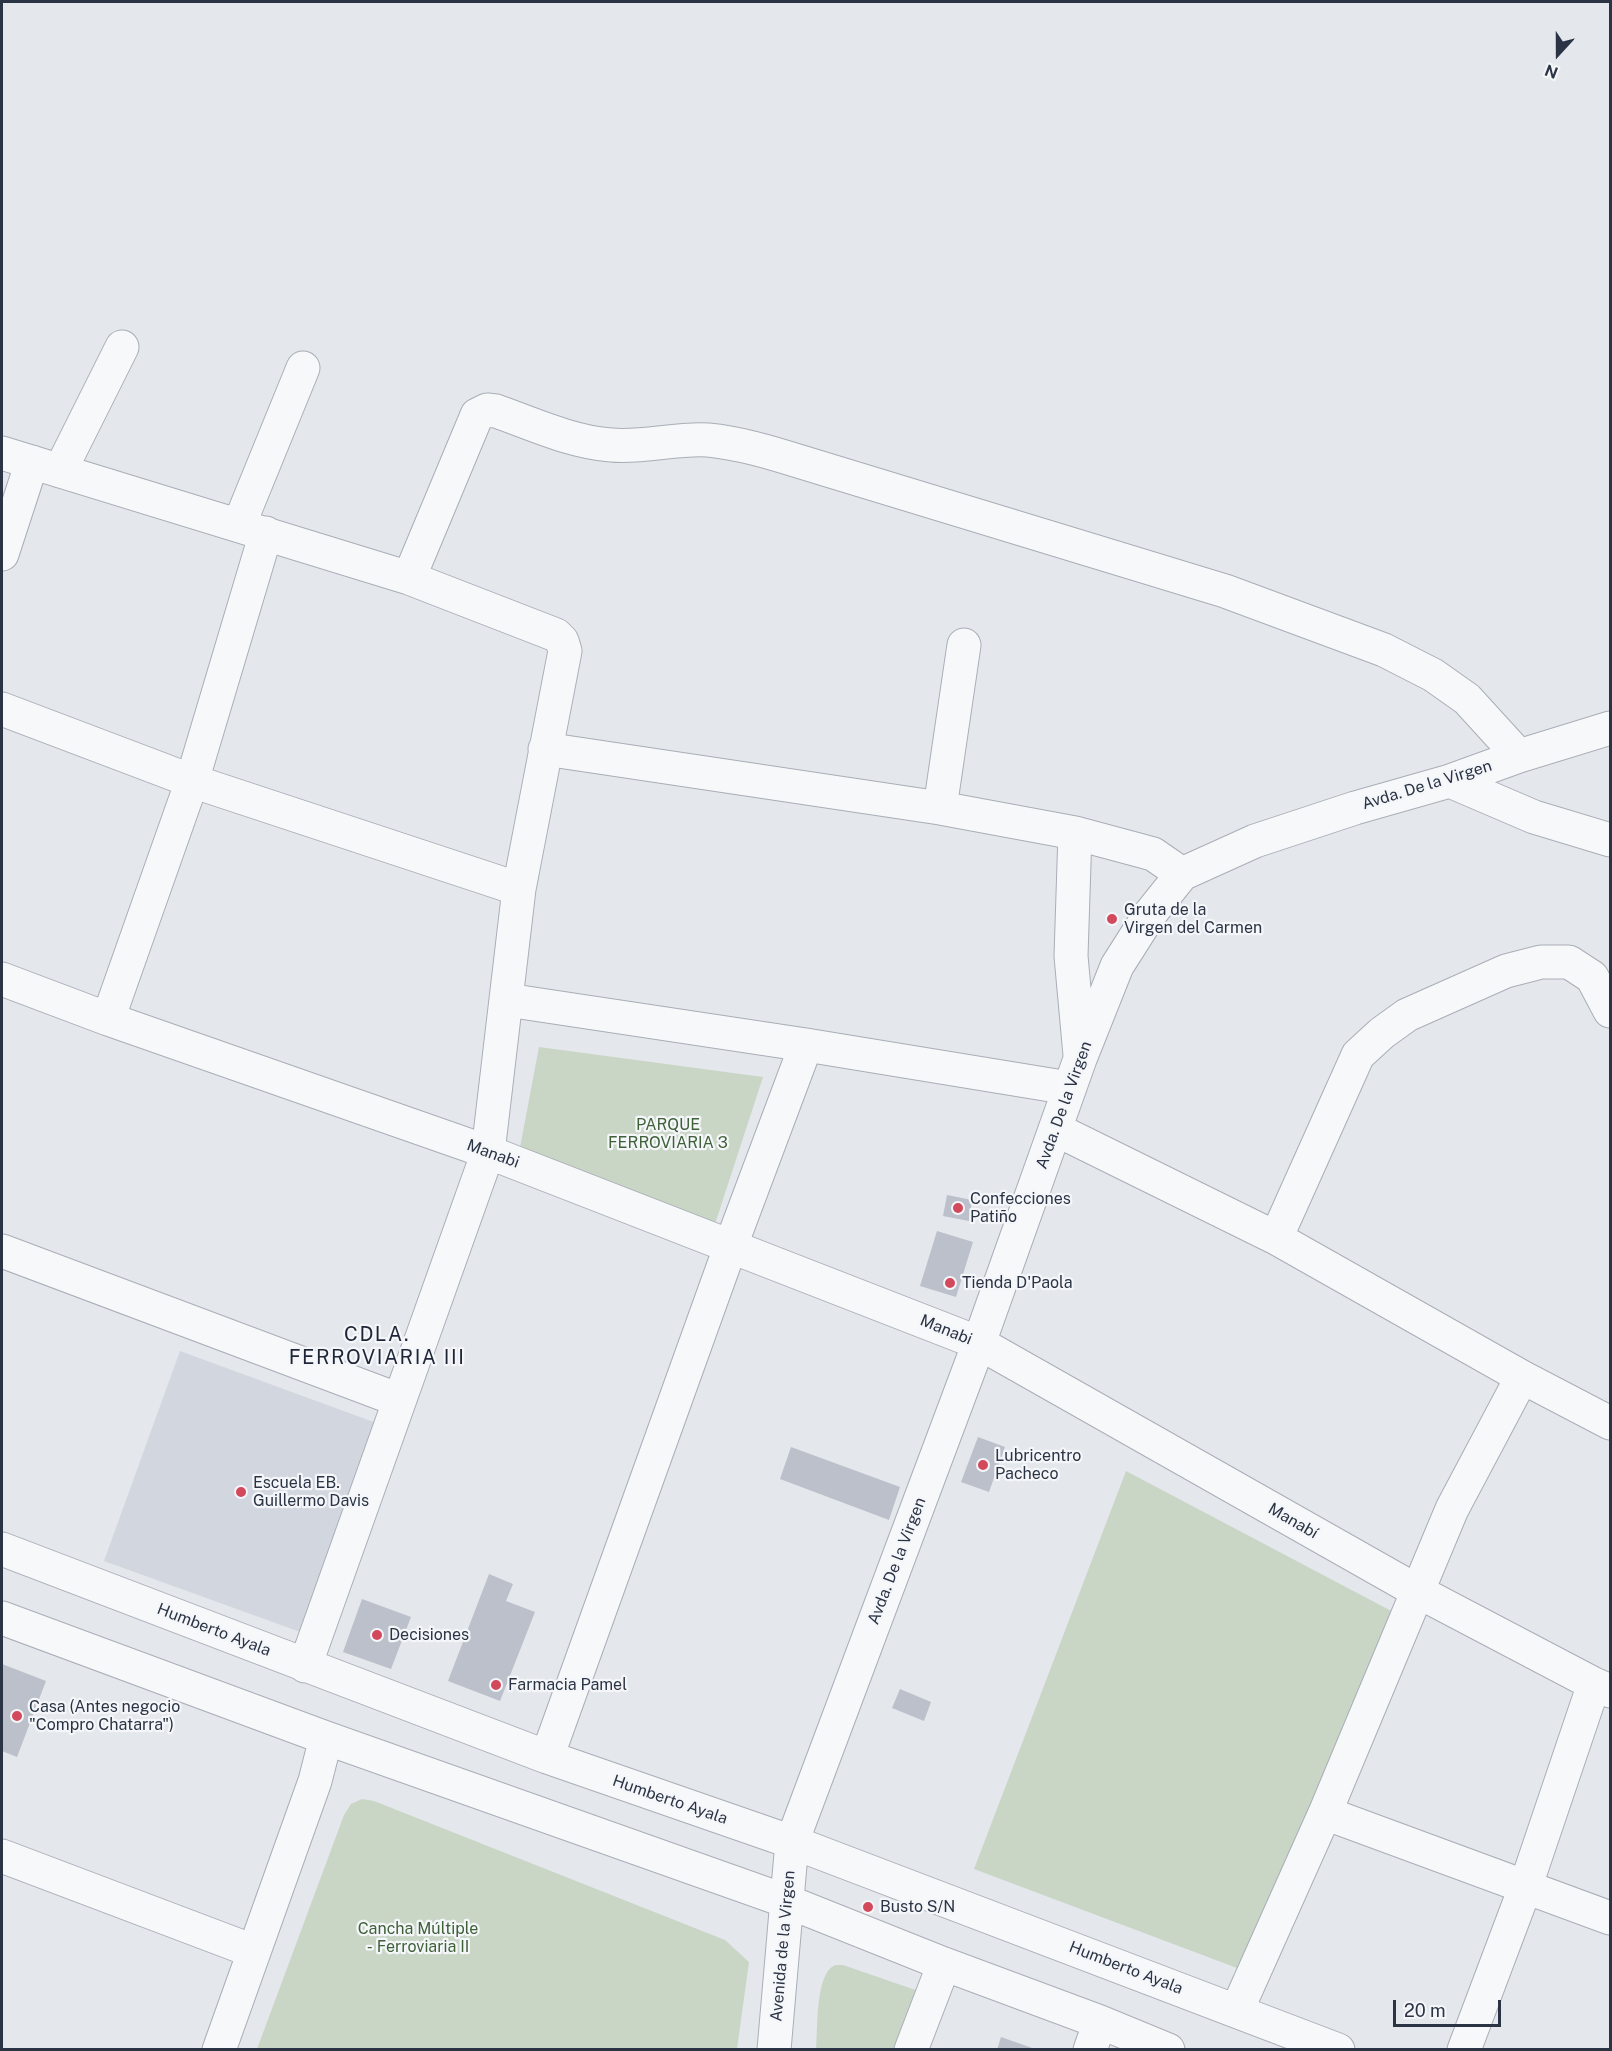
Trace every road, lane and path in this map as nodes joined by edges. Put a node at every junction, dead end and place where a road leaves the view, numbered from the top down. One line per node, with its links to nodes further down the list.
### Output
1 (122, 347): 3 (street)
2 (303, 368): 4 (street)
3 (31, 462): 4 (street); 5 (street)
4 (252, 529): 6 (street); 12 (street)
5 (2, 554)
6 (409, 578): 10 (street); 11 (street)
7 (964, 645): 14 (street)
8 (2, 709): 12 (street)
9 (1611, 728): 11 (street, Avda. De la Virgen)
10 (545, 749): 14 (street); 18 (street)
11 (1519, 756): 13 (street, Avda. De la Virgen)
12 (192, 781): 18 (street); 22 (street)
13 (1450, 781): 16 (street); 17 (street, Avda. De la Virgen)
14 (940, 808): 15 (street)
15 (1075, 832): 17 (street); 24 (street)
16 (1611, 840)
17 (1182, 874): 24 (street, Avda. De la Virgen)
18 (519, 890): 20 (street)
19 (2, 979): 22 (street, Manabi)
20 (507, 1000): 23 (street); 26 (street)
21 (1611, 1011): 27 (street)
22 (108, 1019): 26 (street, Manabi)
23 (806, 1045): 24 (street); 28 (street)
24 (1075, 1074): 25 (street, Avda. De la Virgen)
25 (1055, 1129): 27 (street); 30 (street, Avda. De la Virgen)
26 (488, 1152): 28 (street, Manabi); 32 (street)
27 (1276, 1238): 31 (street)
28 (730, 1245): 30 (street, Manabi); 40 (street)
29 (2, 1251): 32 (street)
30 (979, 1343): 35 (street, Manabí); 42 (street, Avda. De la Virgen)
31 (1522, 1377): 33 (street); 35 (street)
32 (399, 1400): 37 (street)
33 (1611, 1423)
34 (2, 1549): 37 (street, Humberto Ayala)
35 (1417, 1592): 38 (street, Manabí); 41 (street)
36 (2, 1618): 39 (street)
37 (306, 1666): 40 (street, Humberto Ayala)
38 (1602, 1688): 44 (street)
39 (326, 1738): 45 (street); 47 (street)
40 (547, 1757): 42 (street, Humberto Ayala)
41 (1325, 1813): 44 (street); 49 (street)
42 (792, 1842): 45 (street, Avenida de la Virgen); 49 (street, Humberto Ayala)
43 (2, 1856): 47 (street)
44 (1525, 1888): 46 (street); 56 (street)
45 (786, 1901): 48 (street); 52 (street, Avenida de la Virgen)
46 (1611, 1918)
47 (253, 1951): 51 (street)
48 (944, 1964): 50 (street); 53 (street)
49 (1238, 2010): 55 (street, Humberto Ayala)
50 (1095, 2036): 54 (street)
51 (219, 2049)
52 (774, 2049)
53 (911, 2049)
54 (1168, 2049)
55 (1338, 2049)
56 (1464, 2049)

